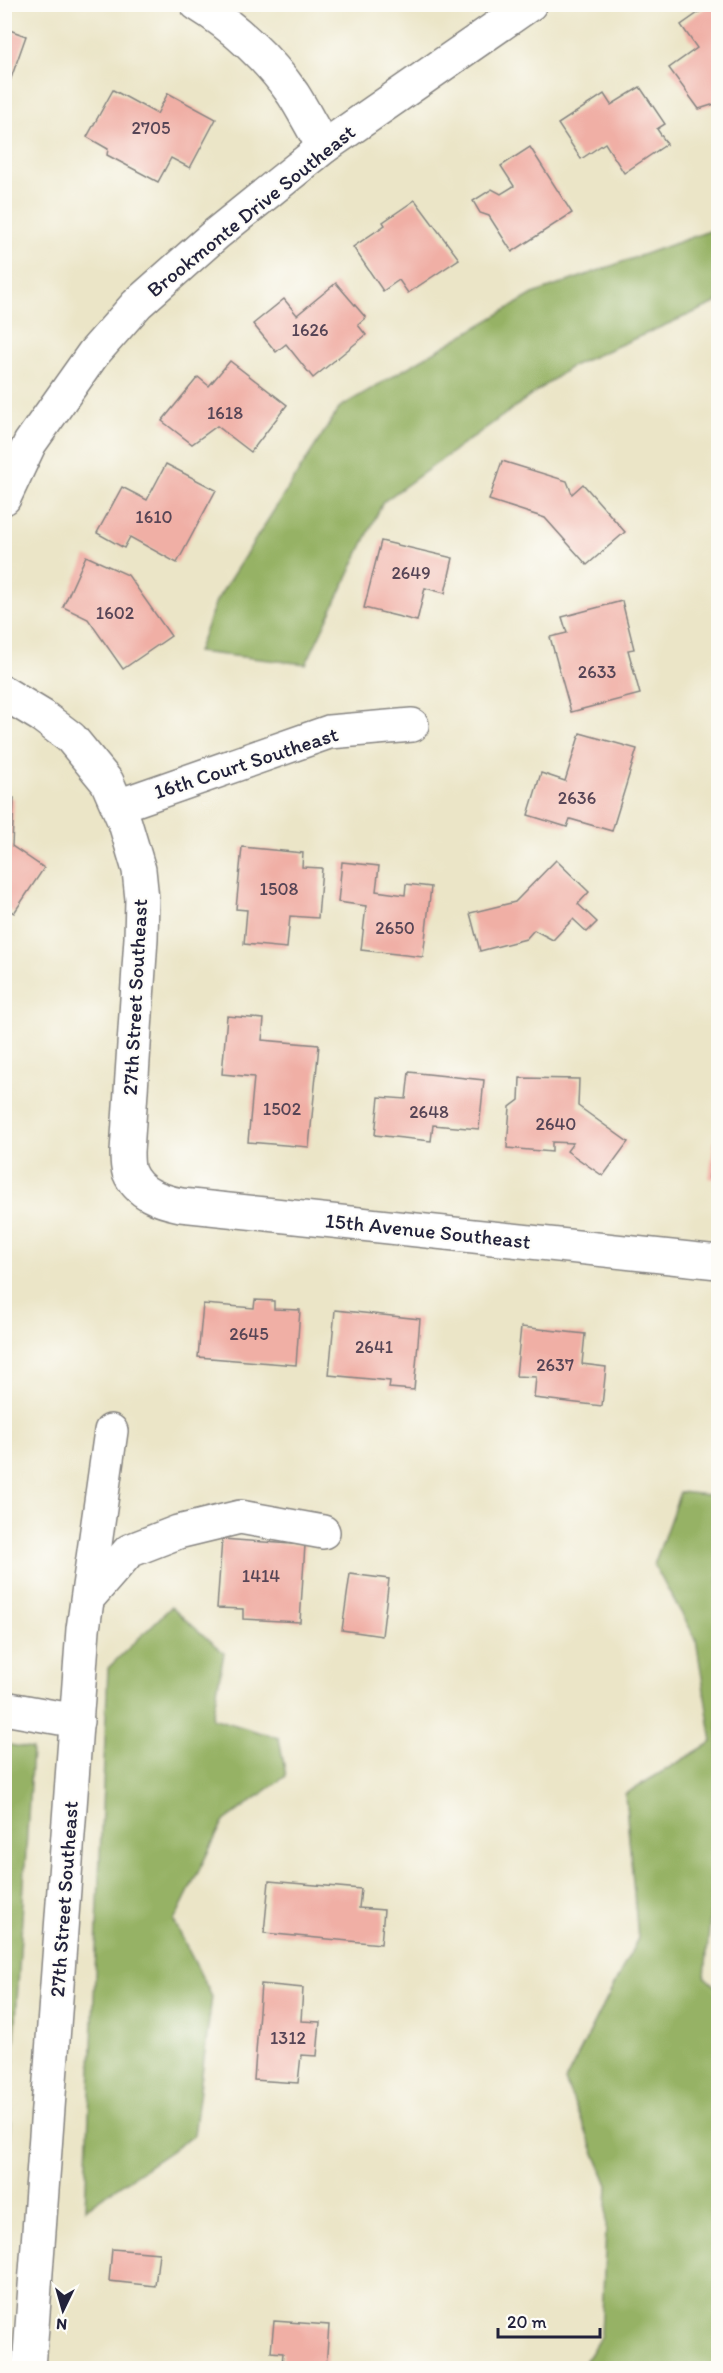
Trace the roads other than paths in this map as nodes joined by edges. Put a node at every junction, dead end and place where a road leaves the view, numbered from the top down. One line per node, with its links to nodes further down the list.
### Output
1 (197, 4): 3 (street)
2 (530, 4): 3 (street, Brookmonte Drive Southeast)
3 (324, 147): 4 (street, Brookmonte Drive Southeast)
4 (4, 498)
5 (4, 693): 7 (street, 27th Street Southeast)
6 (412, 725): 7 (street, 16th Court Southeast)
7 (118, 806): 8 (street, 27th Street Southeast)
8 (142, 1188): 9 (street, 15th Avenue Southeast)
9 (718, 1262)
10 (111, 1431): 12 (street, 27th Street Southeast)
11 (322, 1532): 12 (street)
12 (88, 1598): 14 (street, 27th Street Southeast)
13 (4, 1708): 14 (street)
14 (77, 1721): 15 (street, 27th Street Southeast)
15 (29, 2368)

